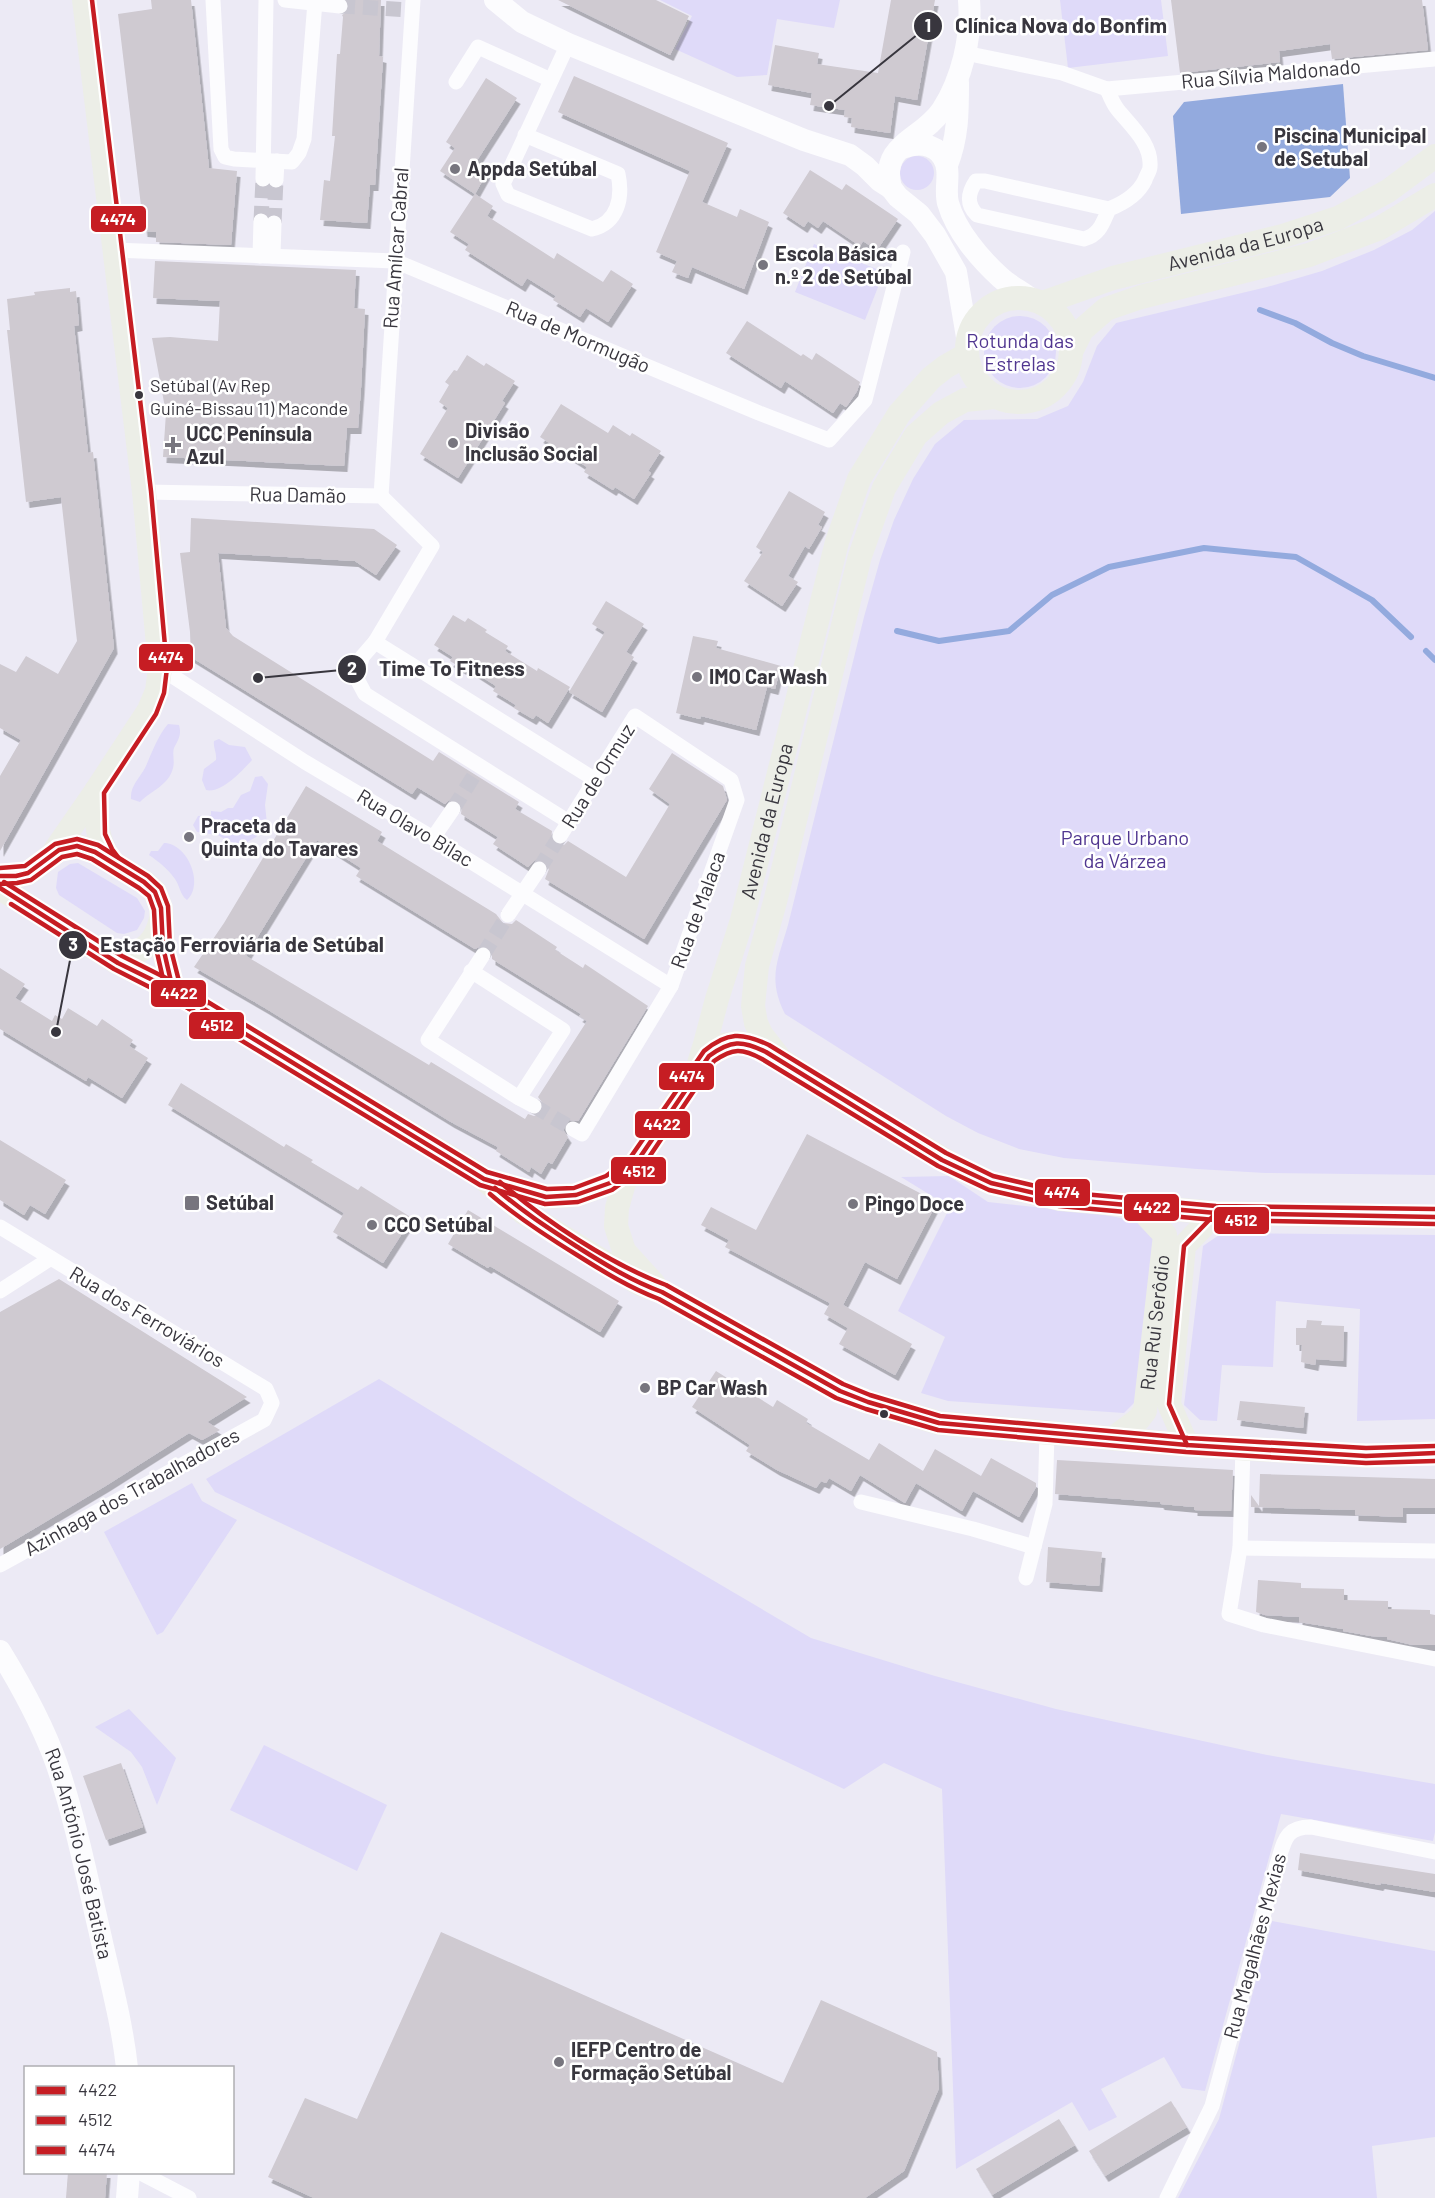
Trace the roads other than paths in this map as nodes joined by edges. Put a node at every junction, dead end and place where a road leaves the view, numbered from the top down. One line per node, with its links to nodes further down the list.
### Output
1 (84, 0): 28 (main road)
2 (213, 0): 21 (street)
3 (266, 0): 21 (street)
4 (285, 0): 8 (street)
5 (413, 0): 31 (street, Rua Amílcar Cabral)
6 (495, 0): 10 (main road)
7 (969, 0): 11 (main road)
8 (315, 2): 9 (street); 21 (street)
9 (340, 6)
10 (568, 44): 13 (street); 19 (main road)
11 (965, 53): 14 (main road); 16 (street, Rua Sílvia Maldonado)
12 (1435, 59): 16 (street, Rua Sílvia Maldonado)
13 (550, 80): 15 (street); 17 (street)
14 (958, 81): 18 (main road); 22 (main road)
15 (456, 82)
16 (1107, 89): 26 (street)
17 (525, 135): 17 (street)
18 (899, 150): 19 (main road); 22 (main road); 24 (main road)
19 (850, 155): 24 (main road)
20 (1435, 156): 32 (main road, Avenida da Europa)
21 (270, 161): 23 (street)
22 (946, 175): 24 (main road); 32 (main road)
23 (269, 179)
24 (895, 193): 33 (main road)
25 (1435, 195): 34 (main road, Avenida da Europa)
26 (1109, 209): 26 (street)
27 (268, 222): 30 (street)
28 (114, 250): 30 (street, Rua de Mormugão); 36 (main road)
29 (903, 252): 31 (street, Rua de Mormugão)
30 (267, 256): 31 (street, Rua de Mormugão)
31 (396, 261): 37 (street, Rua Amílcar Cabral)
32 (1036, 301): 33 (main road); 34 (main road)
33 (967, 346): 35 (main road); 62 (main road, Avenida da Europa)
34 (1071, 352): 35 (main road)
35 (995, 397): 61 (main road, Avenida da Europa)
36 (144, 492): 37 (street, Rua Damão); 39 (main road)
37 (381, 496): 38 (street)
38 (375, 642): 41 (street); 44 (street)
39 (160, 668): 42 (main road); 46 (street, Rua Olavo Bilac)
40 (635, 716): 41 (street, Rua de Ormuz); 59 (street, Rua de Malaca)
41 (594, 779): 44 (street, Rua de Ormuz)
42 (96, 791): 47 (main road); 48 (main road)
43 (453, 809): 46 (street)
44 (569, 822): 45 (street, Rua de Ormuz)
45 (560, 836)
46 (433, 838): 52 (street, Rua Olavo Bilac)
47 (48, 859): 48 (main road); 50 (main road); 55 (main road)
48 (112, 862): 54 (main road)
49 (539, 869): 52 (street)
50 (0, 876)
51 (0, 888): 55 (main road)
52 (522, 894): 53 (street); 59 (street, Rua Olavo Bilac)
53 (508, 915)
54 (161, 918): 56 (main road); 60 (main road)
55 (52, 922): 56 (main road)
56 (102, 953): 60 (main road)
57 (483, 955): 58 (street)
58 (471, 971): 63 (street); 63 (street)
59 (671, 986): 65 (street, Rua de Malaca)
60 (173, 990): 67 (main road)
61 (784, 1062): 62 (main road); 68 (main road)
62 (696, 1073): 66 (main road, Avenida da Europa)
63 (519, 1098): 64 (street)
64 (534, 1106)
65 (578, 1131)
66 (636, 1163): 67 (main road); 74 (main road, Avenida da Europa)
67 (484, 1179): 74 (main road)
68 (1137, 1205): 69 (main road); 77 (main road, Rua Rui Serôdio)
69 (1216, 1213): 70 (main road); 78 (main road, Rua Rui Serôdio)
70 (1435, 1217)
71 (0, 1227): 72 (street, Rua dos Ferroviários)
72 (51, 1258): 73 (street); 75 (street, Rua dos Ferroviários)
73 (0, 1292)
74 (662, 1292): 76 (main road)
75 (264, 1420): 85 (street, Azinhaga dos Trabalhadores)
76 (1047, 1433): 77 (main road); 82 (street)
77 (1114, 1437): 78 (main road)
78 (1186, 1445): 79 (main road)
79 (1243, 1448): 80 (main road); 83 (street)
80 (1435, 1453)
81 (861, 1502): 82 (street)
82 (1034, 1547): 86 (street)
83 (1240, 1548): 84 (street); 88 (street)
84 (1435, 1551)
85 (0, 1565)
86 (1026, 1578)
87 (0, 1651): 90 (main road, Rua António José Batista)
88 (1435, 1659)
89 (1435, 1852): 95 (street, Rua Magalhães Mexias)
90 (127, 2066)
91 (129, 2174): 93 (main road)
92 (143, 2174): 94 (street)
93 (127, 2198)
94 (189, 2198)
95 (1167, 2198)

